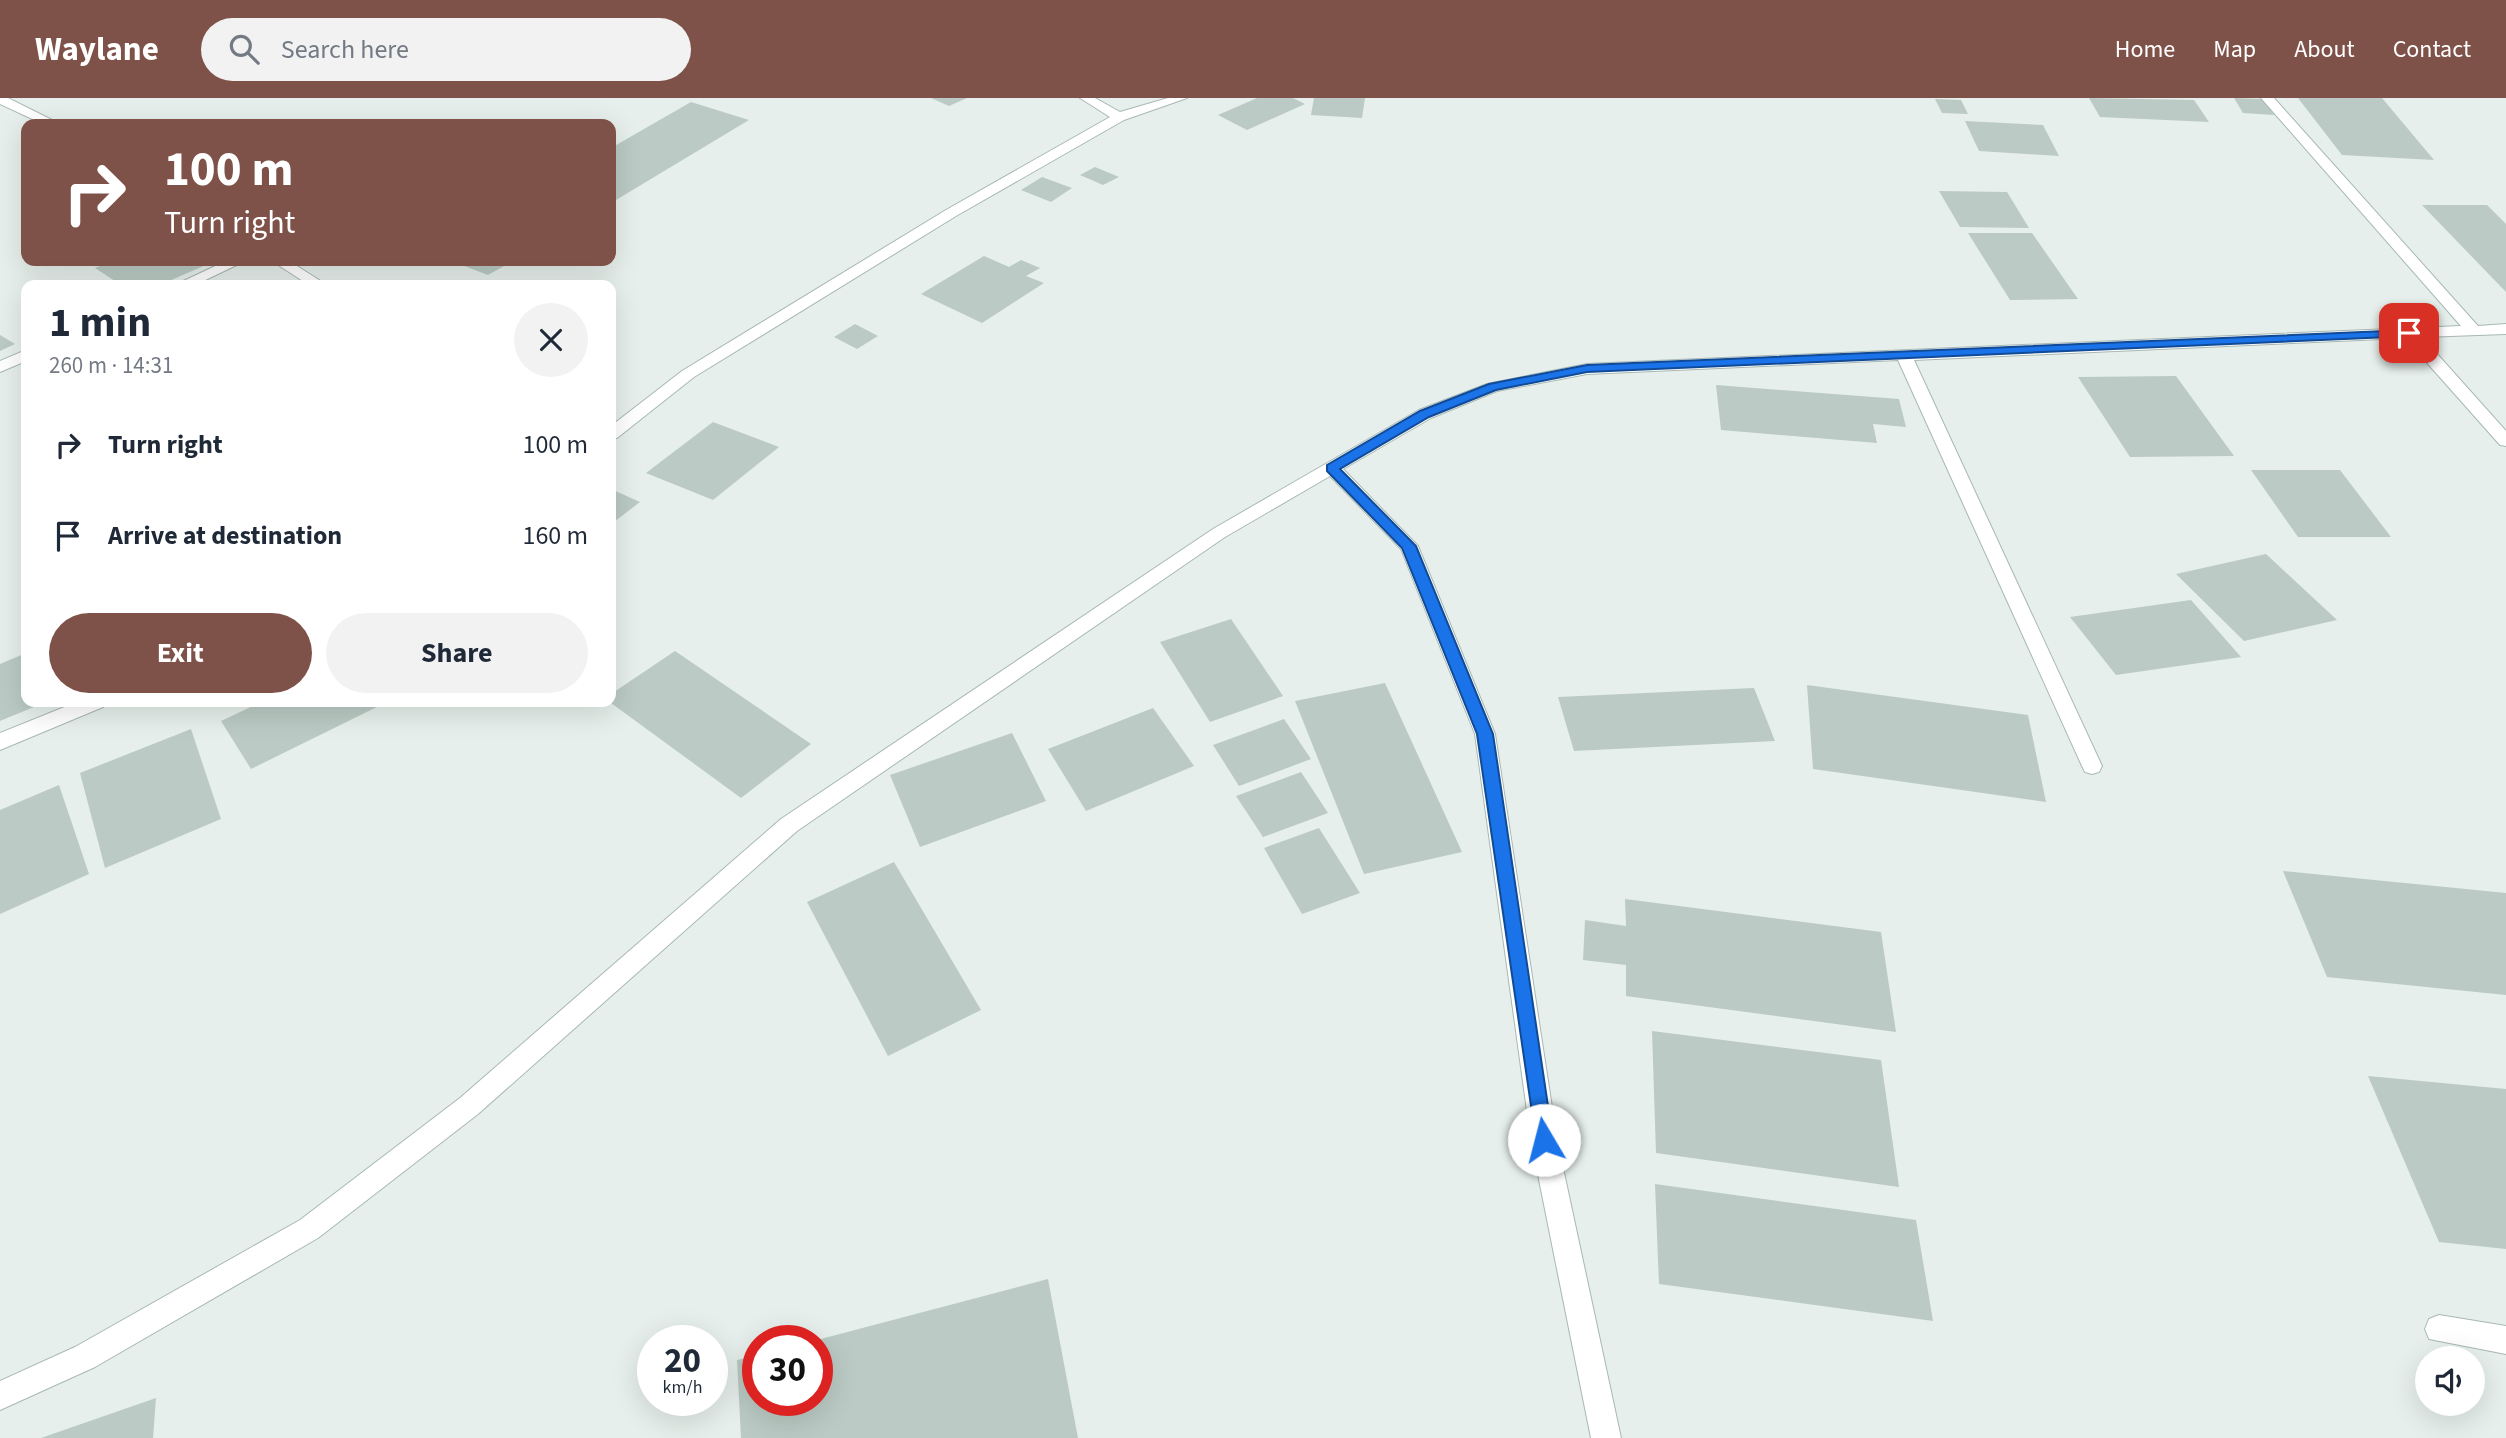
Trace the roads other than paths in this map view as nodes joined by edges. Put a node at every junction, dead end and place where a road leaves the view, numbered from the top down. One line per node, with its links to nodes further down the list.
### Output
1 (1086, 98): 5 (street)
2 (1181, 98): 5 (street)
3 (2267, 98): 12 (street)
4 (0, 99): 6 (street)
5 (1119, 117): 17 (street)
6 (42, 119)
7 (227, 266): 9 (street)
8 (287, 266): 10 (street)
9 (194, 280)
10 (311, 280)
11 (2506, 329): 12 (street)
12 (2474, 331): 13 (street)
13 (2409, 333): 14 (street); 18 (street)
14 (1904, 355): 19 (street); 22 (street)
15 (21, 357): 16 (street)
16 (0, 367)
17 (616, 430)
18 (2506, 441)
19 (1332, 468): 25 (street); 26 (street)
20 (84, 707): 21 (street)
21 (0, 742)
22 (2092, 766)
23 (2439, 1329): 24 (street)
24 (2506, 1340)
25 (0, 1396)
26 (1606, 1438)

